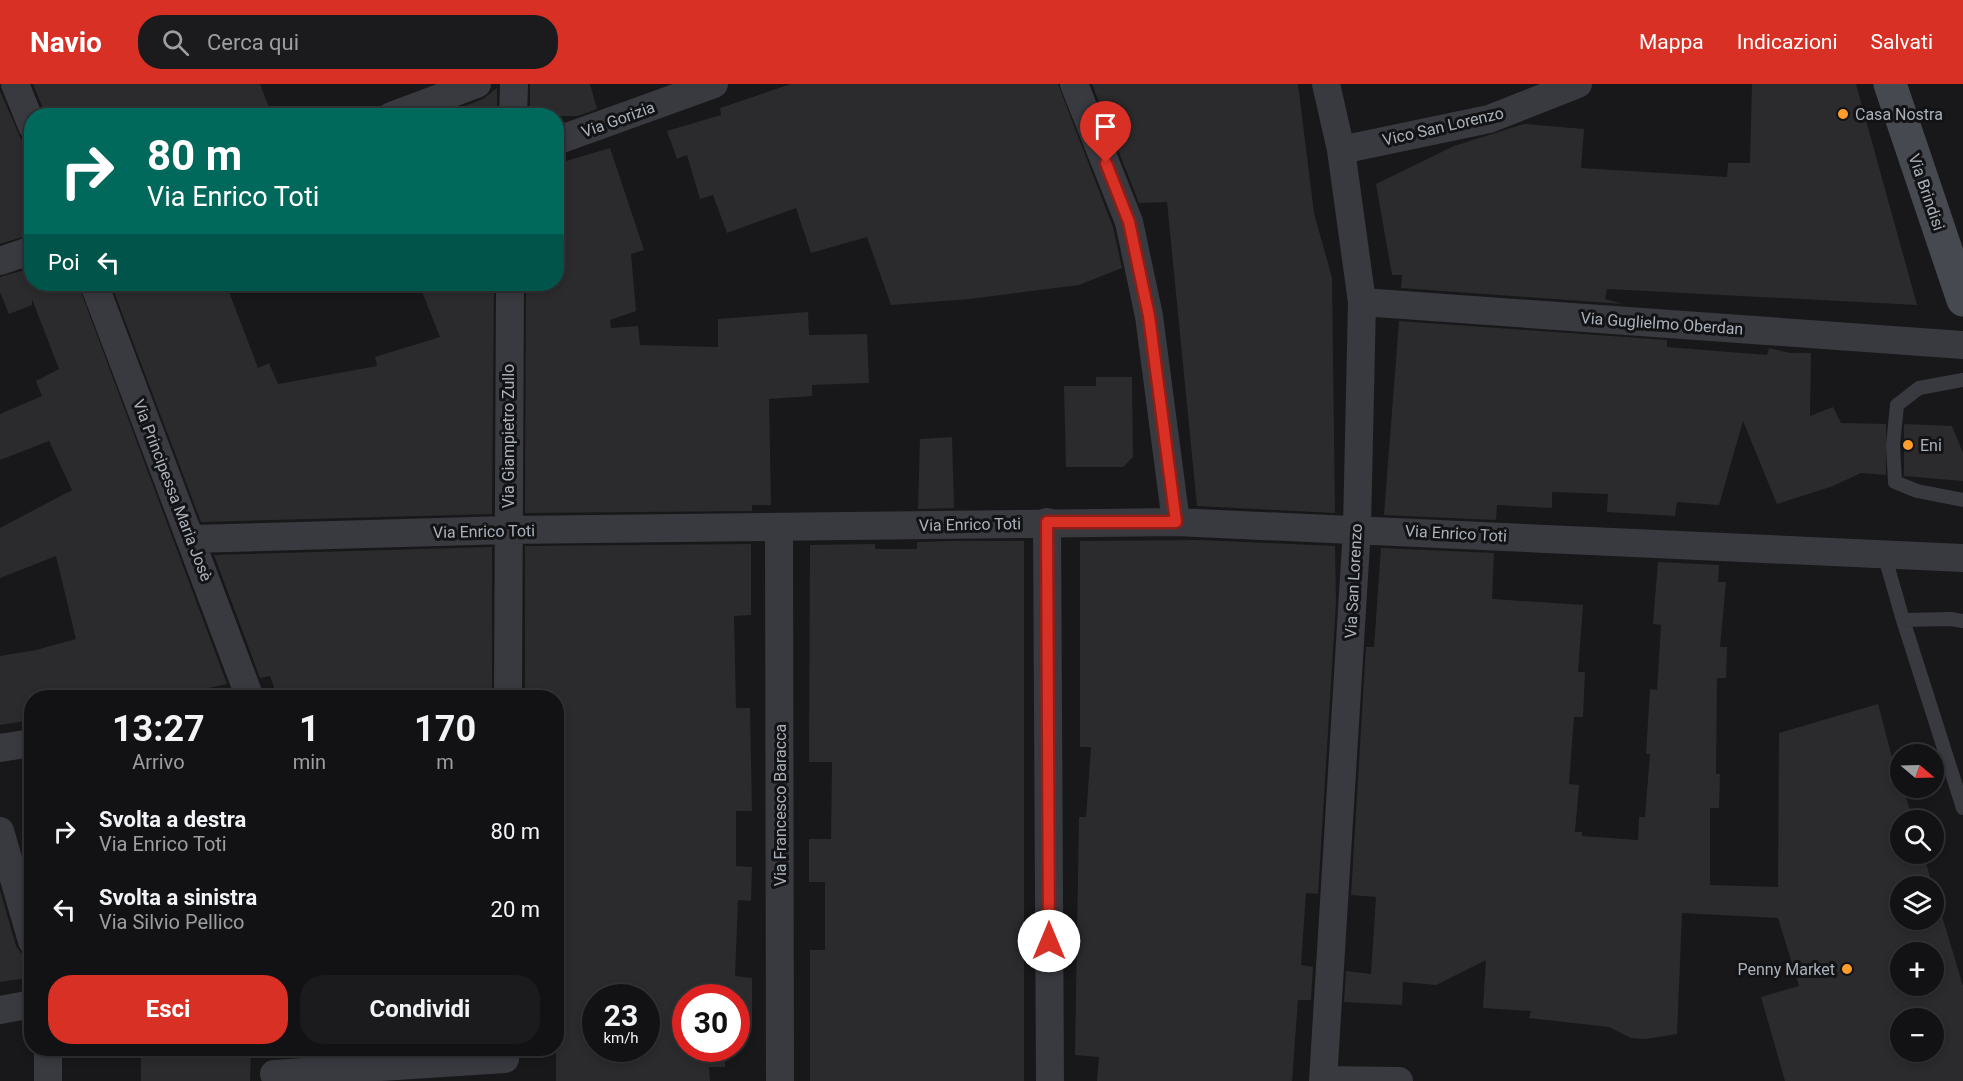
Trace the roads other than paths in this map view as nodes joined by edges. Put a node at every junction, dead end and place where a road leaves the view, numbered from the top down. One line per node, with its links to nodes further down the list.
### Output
1 (15, 84): 9 (street)
2 (477, 84): 10 (street)
3 (514, 84): 11 (street)
4 (714, 84): 12 (street, Via Gorizia)
5 (1074, 84): 25 (street)
6 (1326, 84): 13 (street, Via San Lorenzo)
7 (1578, 84): 13 (street, Vico San Lorenzo)
8 (1890, 84): 14 (main road, Via Brindisi)
9 (25, 108)
10 (412, 108)
11 (513, 108)
12 (564, 138)
13 (1341, 150): 20 (street, Via San Lorenzo)
14 (1950, 218): 19 (main road, Via Brindisi)
15 (24, 253): 16 (street)
16 (0, 261)
17 (97, 291): 29 (street, Via Principessa Maria Josè)
18 (510, 291): 28 (street, Via Giampietro Zullo)
19 (1963, 300)
20 (1362, 302): 21 (street, Via Guglielmo Oberdan); 27 (street, Via San Lorenzo)
21 (1963, 345)
22 (1963, 380): 23 (lane)
23 (1963, 500)
24 (1047, 522): 25 (street, Via Enrico Toti); 26 (street, Via Enrico Toti); 49 (street)
25 (1176, 522): 27 (street, Via Enrico Toti)
26 (779, 528): 28 (street, Via Enrico Toti); 48 (street, Via Francesco Baracca)
27 (1357, 528): 30 (street, Via Enrico Toti); 46 (street, Via San Lorenzo)
28 (508, 530): 29 (street, Via Enrico Toti); 35 (street, Via Giampietro Zullo)
29 (192, 539): 34 (street, Via Principessa Maria Josè)
30 (1884, 554): 31 (street, Via Enrico Toti); 32 (lane)
31 (1963, 558)
32 (1903, 620): 33 (lane); 38 (lane)
33 (1963, 621)
34 (247, 690)
35 (508, 690)
36 (24, 744): 37 (street)
37 (0, 748)
38 (1963, 808)
39 (0, 831): 40 (street)
40 (24, 914)
41 (24, 1006): 42 (street)
42 (0, 1010)
43 (48, 1056): 47 (street)
44 (505, 1063): 45 (street)
45 (274, 1068)
46 (1323, 1080): 50 (street)
47 (48, 1081)
48 (780, 1081)
49 (1050, 1081)
50 (1399, 1081)

